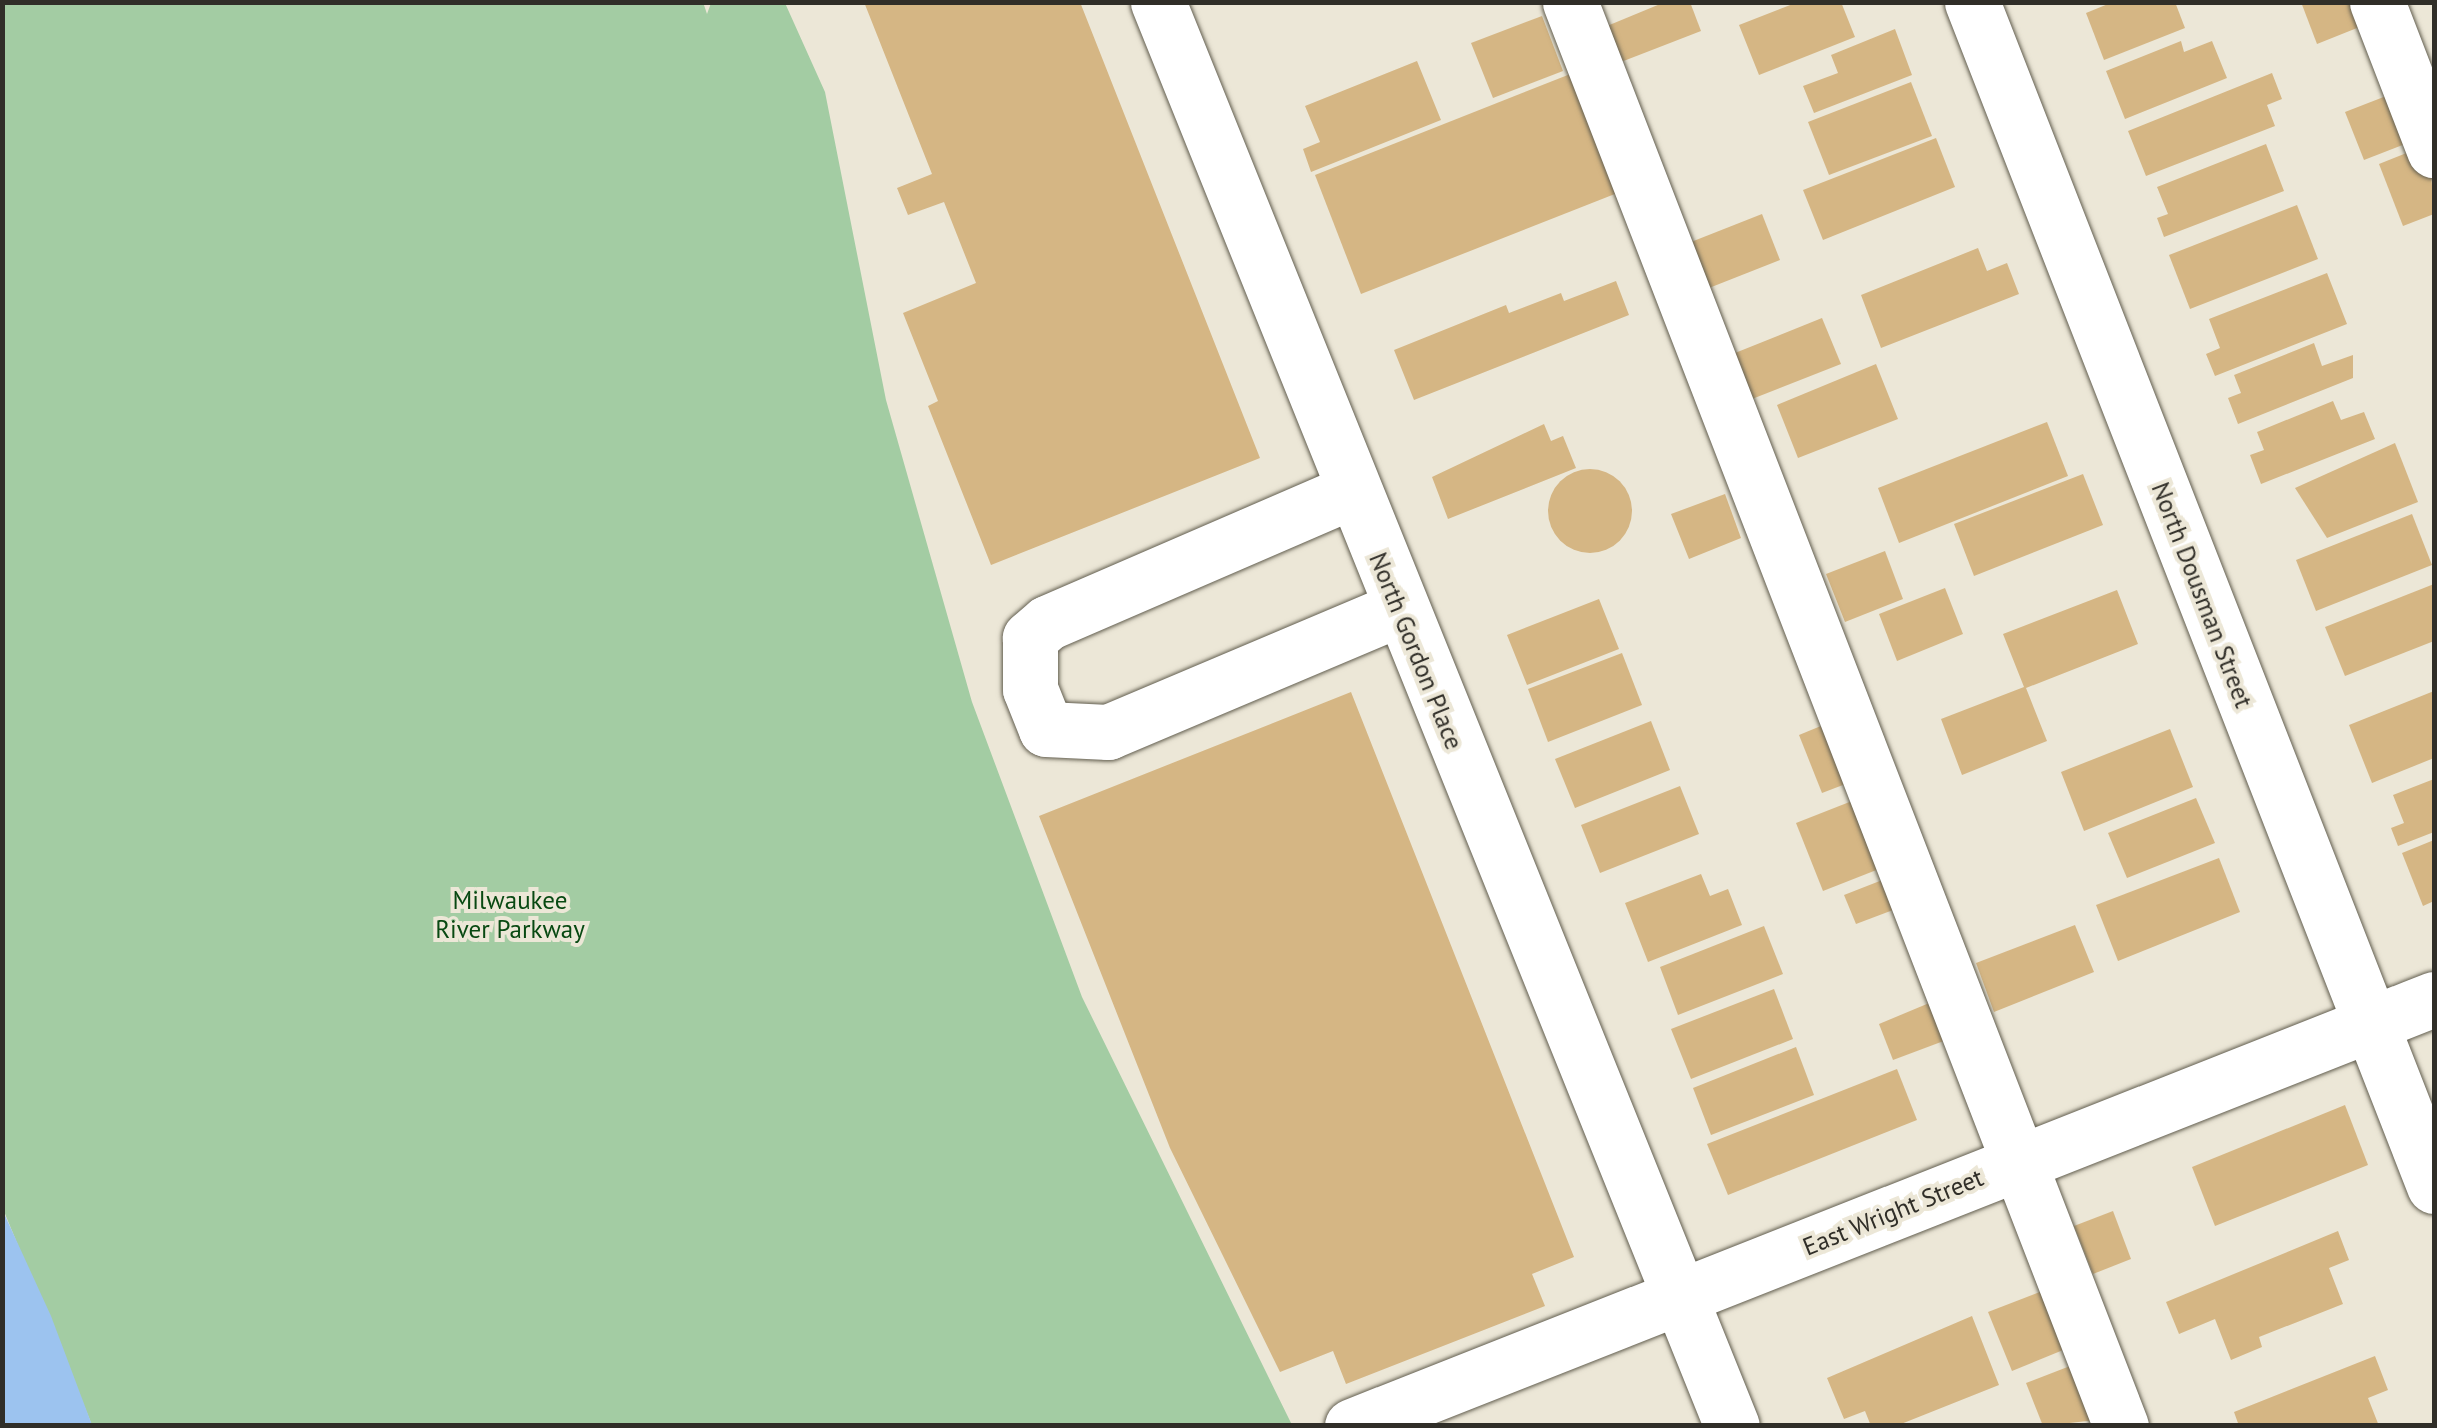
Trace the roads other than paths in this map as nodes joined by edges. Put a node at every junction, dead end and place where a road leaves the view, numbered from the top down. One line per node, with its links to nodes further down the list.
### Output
1 (1158, 2): 6 (street, North Gordon Place)
2 (1570, 2): 10 (street)
3 (1972, 2): 9 (street, North Dousman Street)
4 (2377, 2): 5 (street)
5 (2434, 150)
6 (1352, 491): 7 (street, North Gordon Place); 7 (street)
7 (1399, 609): 12 (street, North Gordon Place)
8 (2434, 999): 9 (street, East Wright Street)
9 (2370, 1025): 10 (street, East Wright Street); 11 (street, North Dousman Street)
10 (2018, 1163): 12 (street, East Wright Street); 15 (street)
11 (2434, 1186)
12 (1674, 1298): 13 (street, East Wright Street); 14 (street, North Gordon Place)
13 (1352, 1426)
14 (1732, 1426)
15 (2121, 1426)

